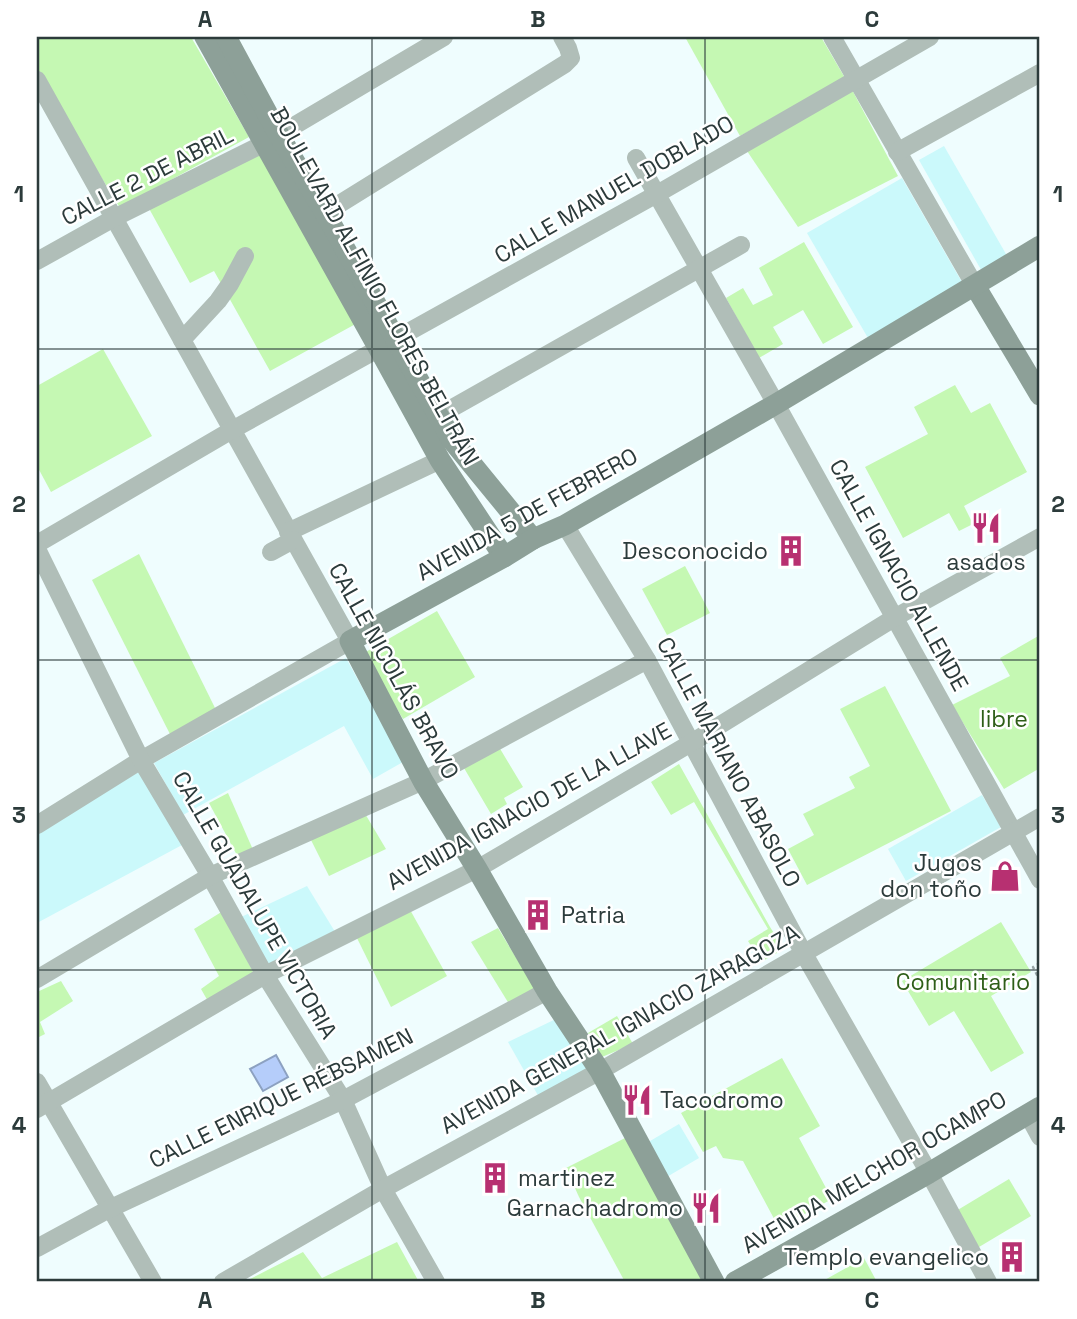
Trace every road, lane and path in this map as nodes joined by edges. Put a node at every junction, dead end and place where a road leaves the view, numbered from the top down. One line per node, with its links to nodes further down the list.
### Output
1 (205, 37): 10 (street, BOULEVARD ALFINIO FLORES BELTRÁN)
2 (226, 37): 10 (street, BOULEVARD ALFINIO FLORES BELTRÁN)
3 (444, 37): 10 (street, CALLE 2 DE ABRIL)
4 (562, 37): 14 (street)
5 (832, 37): 8 (street)
6 (930, 37): 8 (street, CALLE MANUEL DOBLADO)
7 (1040, 73): 11 (street)
8 (855, 79): 11 (street); 13 (street, CALLE MANUEL DOBLADO)
9 (37, 80): 15 (street, CALLE NICOLÁS BRAVO)
10 (272, 139): 14 (street, BOULEVARD ALFINIO FLORES BELTRÁN); 15 (street, CALLE 2 DE ABRIL); 23 (street, BOULEVARD ALFINIO FLORES BELTRÁN)
11 (897, 152): 21 (street)
12 (636, 158): 13 (street, CALLE IGNACIO ALLENDE)
13 (657, 194): 20 (street, CALLE IGNACIO ALLENDE); 23 (street, CALLE MANUEL DOBLADO)
14 (325, 213): 23 (street, BOULEVARD ALFINIO FLORES BELTRÁN)
15 (114, 218): 19 (street, CALLE 2 DE ABRIL); 22 (street, CALLE NICOLÁS BRAVO)
16 (741, 244): 20 (street)
17 (1040, 246): 21 (street, AVENIDA 5 DE FEBRERO)
18 (245, 256): 22 (street)
19 (37, 261)
20 (698, 268): 25 (street, CALLE IGNACIO ALLENDE); 26 (street)
21 (975, 286): 24 (street); 25 (street, AVENIDA 5 DE FEBRERO)
22 (182, 340): 27 (street, CALLE NICOLÁS BRAVO)
23 (388, 344): 26 (street, BOULEVARD ALFINIO FLORES BELTRÁN); 27 (street, CALLE MANUEL DOBLADO); 28 (street, BOULEVARD ALFINIO FLORES BELTRÁN)
24 (1040, 395)
25 (776, 404): 29 (street, AVENIDA 5 DE FEBRERO); 36 (street, CALLE IGNACIO ALLENDE)
26 (438, 416): 32 (street, BOULEVARD ALFINIO FLORES BELTRÁN)
27 (232, 430): 30 (street, CALLE NICOLÁS BRAVO); 33 (street, CALLE MANUEL DOBLADO)
28 (440, 460): 30 (street); 35 (street, BOULEVARD ALFINIO FLORES BELTRÁN)
29 (565, 525): 32 (street, AVENIDA 5 DE FEBRERO); 38 (street, CALLE MARIANO ABASOLO)
30 (291, 536): 34 (street); 37 (street, CALLE NICOLÁS BRAVO)
31 (1040, 537): 36 (street, AVENIDA IGNACIO DE LA LLAVE)
32 (533, 539): 35 (street, AVENIDA 5 DE FEBRERO)
33 (37, 547): 40 (street, CALLE GUADALUPE VICTORIA)
34 (271, 552)
35 (504, 557): 37 (street, AVENIDA 5 DE FEBRERO)
36 (894, 618): 39 (street, AVENIDA IGNACIO DE LA LLAVE); 44 (street, CALLE IGNACIO ALLENDE)
37 (350, 641): 40 (street, AVENIDA 5 DE FEBRERO); 41 (street, CALLE NICOLÁS BRAVO)
38 (647, 660): 39 (street, CALLE MARIANO ABASOLO); 41 (street)
39 (691, 743): 45 (street, AVENIDA IGNACIO DE LA LLAVE); 48 (street, CALLE MARIANO ABASOLO)
40 (142, 760): 43 (street, AVENIDA 5 DE FEBRERO); 46 (street, CALLE GUADALUPE VICTORIA)
41 (423, 781): 45 (street, CALLE NICOLÁS BRAVO); 46 (street)
42 (1040, 817): 44 (street, AVENIDA GENERAL IGNACIO ZARAGOZA)
43 (37, 825)
44 (1014, 832): 47 (street, CALLE IGNACIO ALLENDE); 48 (street, AVENIDA GENERAL IGNACIO ZARAGOZA)
45 (477, 869): 50 (street, AVENIDA IGNACIO DE LA LLAVE); 53 (street, CALLE NICOLÁS BRAVO)
46 (209, 876): 50 (street, CALLE GUADALUPE VICTORIA); 51 (street)
47 (1040, 880)
48 (804, 954): 54 (street, AVENIDA GENERAL IGNACIO ZARAGOZA); 60 (street, CALLE MARIANO ABASOLO)
49 (1040, 963): 52 (path)
50 (265, 975): 56 (street, CALLE GUADALUPE VICTORIA); 57 (street, AVENIDA IGNACIO DE LA LLAVE)
51 (37, 979)
52 (1040, 981)
53 (547, 991): 54 (street, CALLE NICOLÁS BRAVO); 56 (street, CALLE ENRIQUE RÉBSAMEN)
54 (600, 1071): 61 (street, AVENIDA GENERAL IGNACIO ZARAGOZA); 67 (street, CALLE NICOLÁS BRAVO)
55 (37, 1082): 57 (street)
56 (343, 1100): 61 (street, CALLE GUADALUPE VICTORIA); 62 (street, CALLE ENRIQUE RÉBSAMEN)
57 (42, 1106): 62 (street)
58 (1034, 1111): 59 (street); 60 (street, AVENIDA MELCHOR OCAMPO)
59 (1040, 1138)
60 (929, 1174): 68 (street, AVENIDA MELCHOR OCAMPO); 69 (street, CALLE MARIANO ABASOLO)
61 (383, 1189): 65 (street, AVENIDA GENERAL IGNACIO ZARAGOZA); 66 (street, CALLE GUADALUPE VICTORIA)
62 (109, 1209): 63 (street, CALLE ENRIQUE RÉBSAMEN); 64 (street)
63 (37, 1248)
64 (153, 1282)
65 (223, 1282)
66 (436, 1282)
67 (714, 1282)
68 (735, 1282)
69 (988, 1282)

